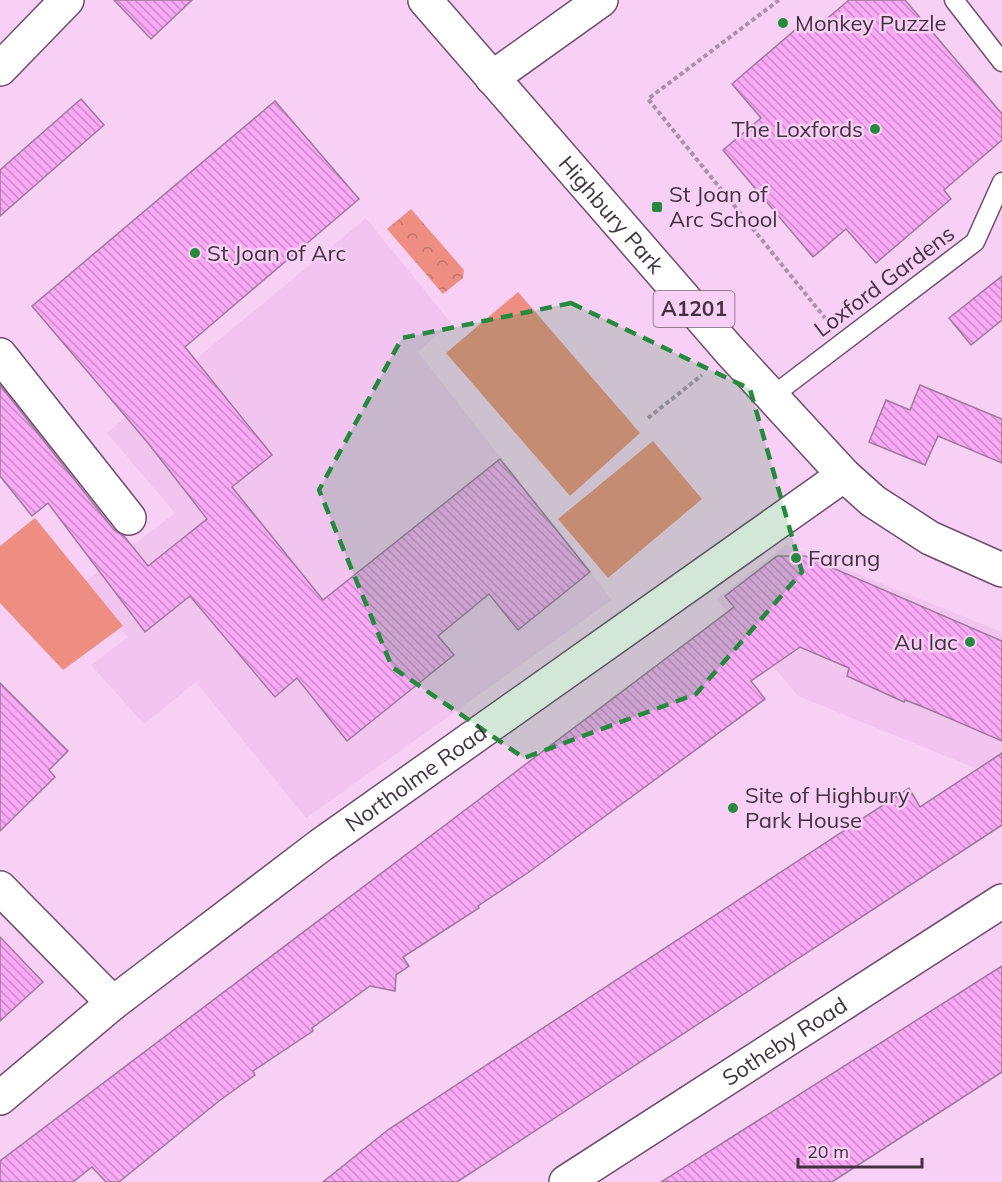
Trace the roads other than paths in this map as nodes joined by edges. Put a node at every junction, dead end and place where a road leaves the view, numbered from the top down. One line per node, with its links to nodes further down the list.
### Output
1 (67, 0): 6 (street)
2 (425, 0): 7 (street, Highbury Park / A1201)
3 (601, 0): 7 (street)
4 (954, 0): 5 (lane)
5 (1002, 62)
6 (0, 69)
7 (492, 78): 10 (street, Highbury Park / A1201)
8 (1002, 183): 10 (lane, Loxford Gardens)
9 (0, 355): 12 (street)
10 (771, 397): 11 (street, Highbury Park / A1201)
11 (844, 476): 13 (street, Highbury Park / A1201); 16 (street, Northolme Road)
12 (129, 518)
13 (1002, 570)
14 (0, 888): 16 (street)
15 (1002, 901): 18 (street, Sotheby Road)
16 (113, 1003): 17 (street, Northolme Road)
17 (0, 1098)
18 (566, 1182)

